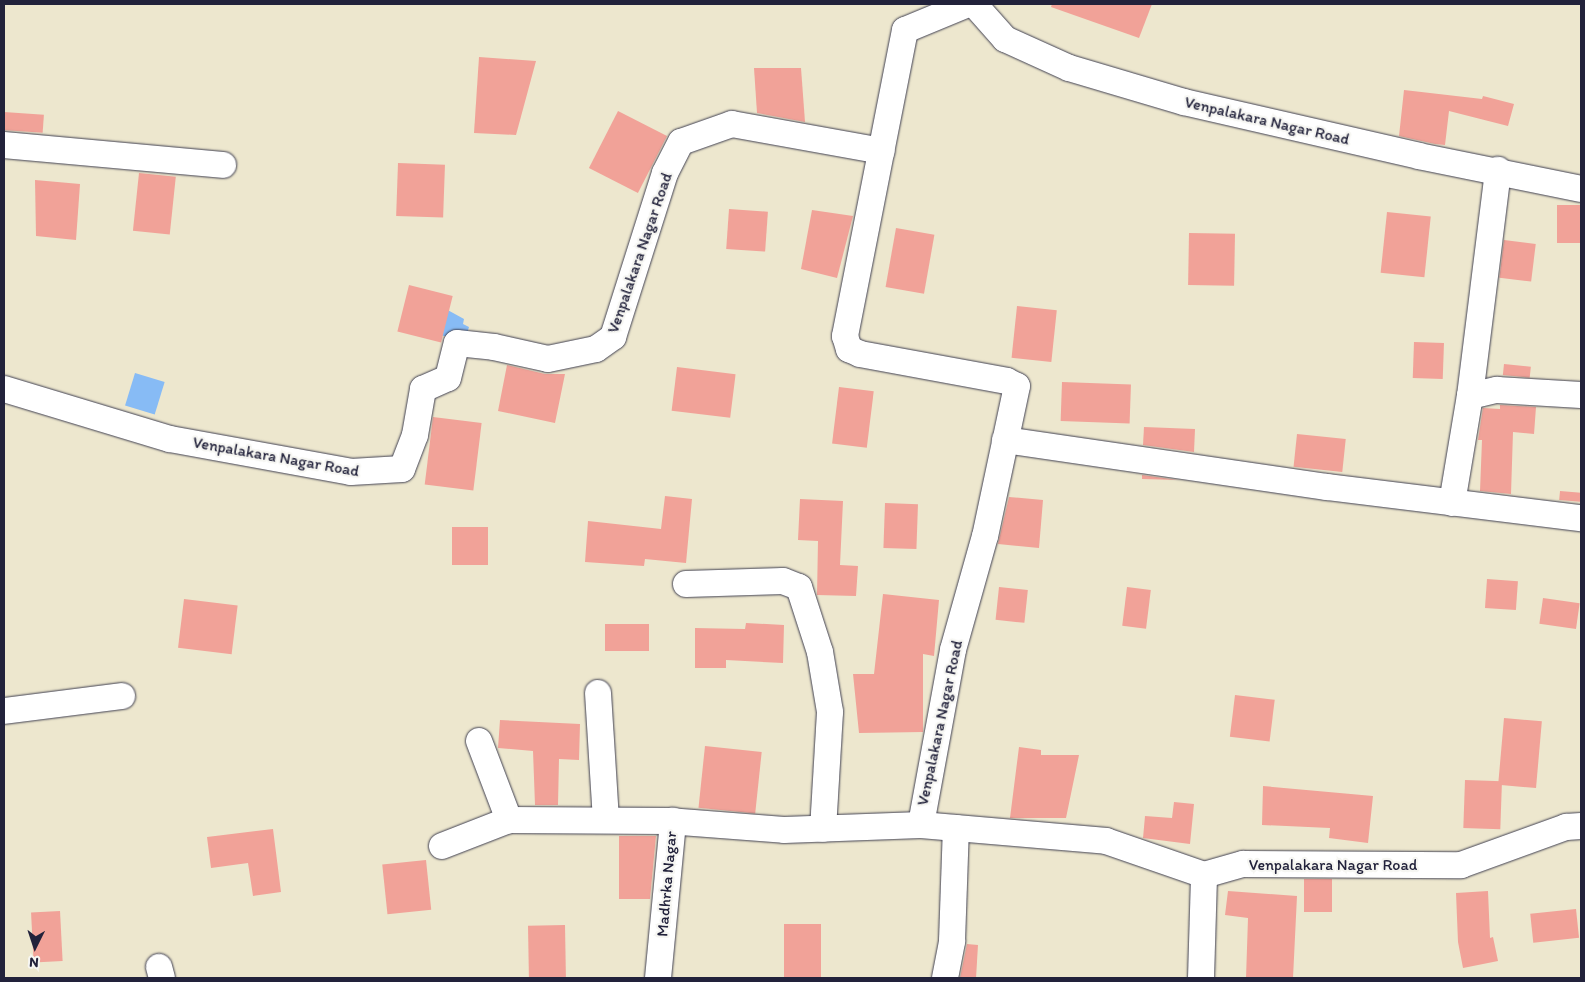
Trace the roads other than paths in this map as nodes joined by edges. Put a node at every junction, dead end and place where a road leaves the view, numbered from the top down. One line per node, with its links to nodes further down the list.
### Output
1 (968, 4): 4 (street, Venpalakara Nagar Road)
2 (974, 4): 6 (street, Venpalakara Nagar Road)
3 (4, 145): 5 (street)
4 (882, 151): 8 (street, Venpalakara Nagar Road); 11 (street, Venpalakara Nagar Road)
5 (223, 165)
6 (1498, 170): 7 (street, Venpalakara Nagar Road); 9 (street)
7 (1581, 189)
8 (4, 389)
9 (1470, 396): 10 (street); 12 (street)
10 (1581, 396)
11 (1006, 440): 12 (street); 22 (street, Venpalakara Nagar Road)
12 (1452, 503): 13 (street)
13 (1581, 518)
14 (686, 584): 25 (street)
15 (598, 693): 20 (street)
16 (122, 696): 17 (street)
17 (4, 711)
18 (479, 740): 19 (street)
19 (509, 820): 20 (street); 26 (street)
20 (606, 820): 21 (street)
21 (670, 821): 25 (street, Madhrka Nagar); 28 (street, Madhrka Nagar)
22 (920, 825): 24 (street, Venpalakara Nagar Road); 25 (street, Madhrka Nagar)
23 (1581, 826): 27 (street, Venpalakara Nagar Road)
24 (956, 828): 27 (street, Venpalakara Nagar Road); 29 (street)
25 (823, 829)
26 (442, 846)
27 (1204, 876): 30 (street)
28 (658, 978)
29 (945, 978)
30 (1201, 978)

